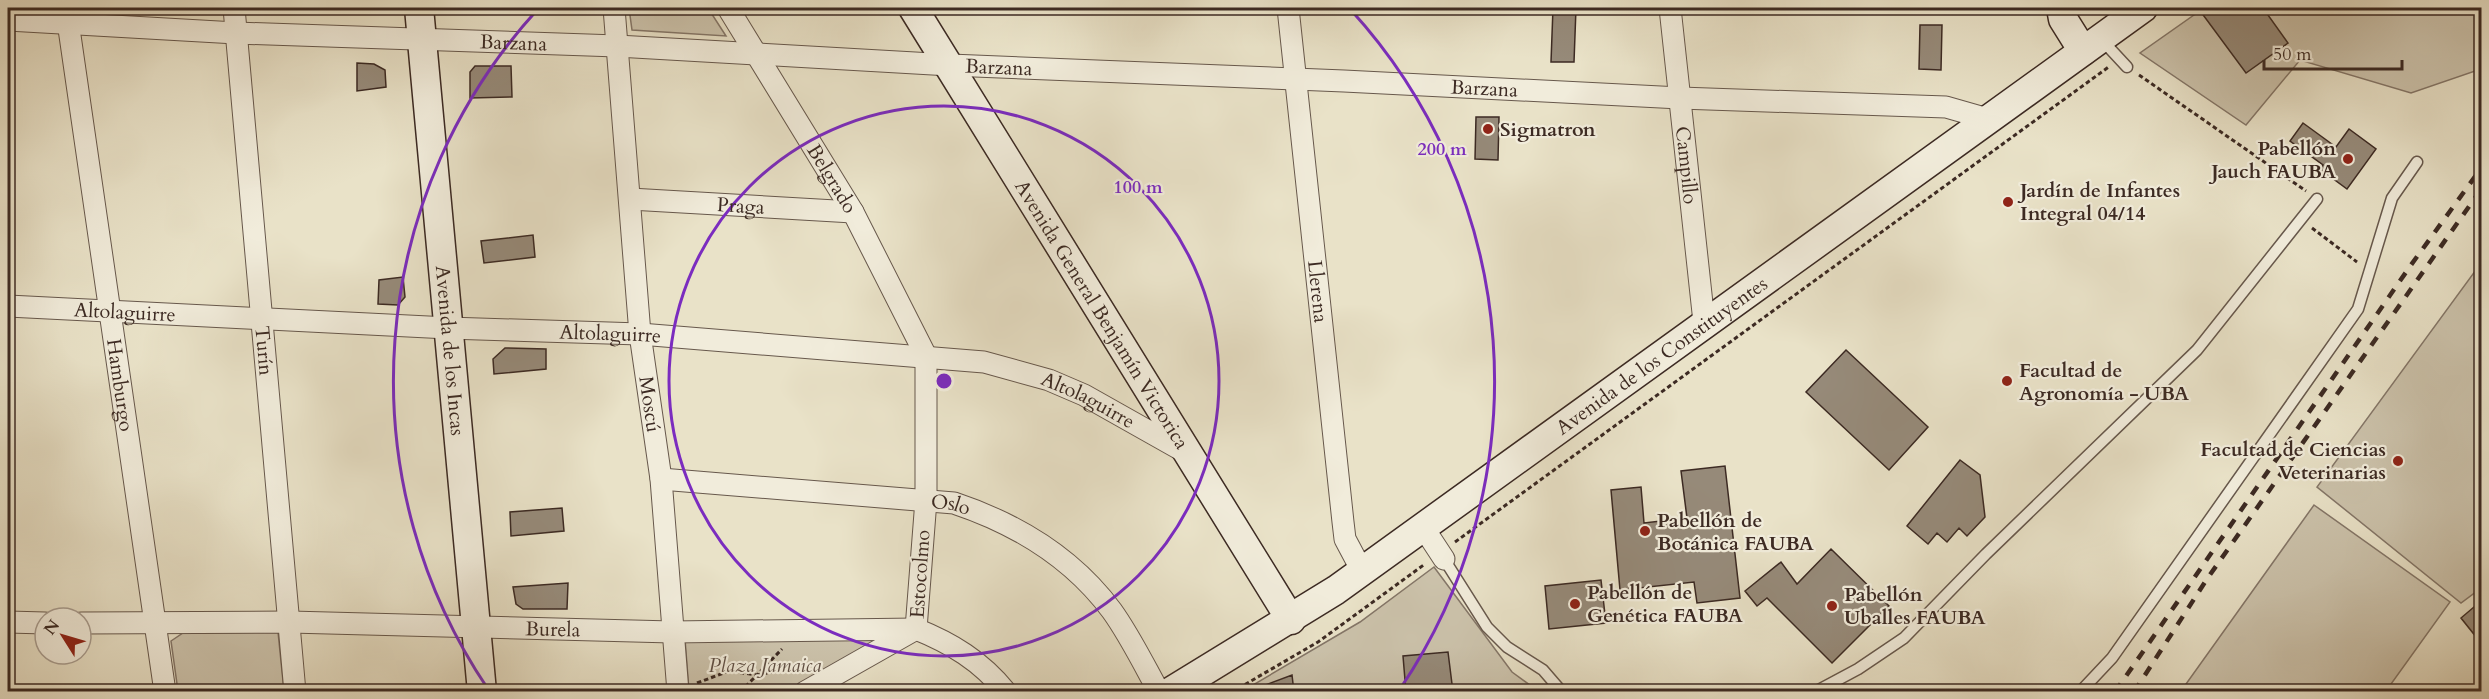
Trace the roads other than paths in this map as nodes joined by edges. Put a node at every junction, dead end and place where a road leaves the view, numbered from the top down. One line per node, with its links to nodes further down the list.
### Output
1 (234, 8): 12 (street, Turín)
2 (419, 8): 13 (main road, Avenida de los Incas)
3 (614, 8): 15 (street, Moscú)
4 (728, 8): 16 (street, Belgrado)
5 (913, 8): 18 (main road, Avenida General Benjamín Victorica)
6 (1288, 8): 19 (street, Llerena)
7 (1670, 8): 20 (street, Campillo)
8 (2061, 8): 14 (main road)
9 (2143, 8): 14 (main road, Avenida de los Constituyentes)
10 (68, 15): 11 (street, Barzana); 12 (street, Barzana); 27 (street, Hamburgo)
11 (8, 20)
12 (236, 33): 13 (street, Barzana); 28 (street, Turín)
13 (422, 41): 15 (street, Barzana); 30 (main road, Avenida de los Incas)
14 (2092, 45): 17 (lane); 21 (main road, Avenida de los Constituyentes)
15 (616, 46): 16 (street, Barzana); 23 (street, Moscú)
16 (757, 53): 18 (street, Barzana); 25 (street, Belgrado)
17 (2123, 63)
18 (950, 65): 19 (street, Barzana); 33 (main road, Avenida General Benjamín Victorica)
19 (1295, 80): 20 (street, Barzana); 38 (street, Llerena)
20 (1680, 98): 21 (street, Barzana); 29 (street, Campillo)
21 (1988, 119): 29 (main road, Avenida de los Constituyentes)
22 (2417, 162): 58 (lane)
23 (630, 199): 25 (street, Praga); 31 (street, Moscú)
24 (2317, 199): 57 (lane)
25 (853, 212): 32 (street, Belgrado)
26 (8, 306): 27 (street, Altolaguirre)
27 (110, 313): 28 (street, Altolaguirre); 44 (street, Hamburgo)
28 (260, 319): 30 (street, Altolaguirre); 41 (street, Turín)
29 (1704, 322): 36 (main road, Avenida de los Constituyentes)
30 (448, 328): 31 (street, Altolaguirre); 45 (main road, Avenida de los Incas)
31 (640, 334): 32 (street, Altolaguirre); 34 (street, Moscú)
32 (926, 356): 33 (street, Altolaguirre); 35 (street, Estocolmo)
33 (1192, 456): 39 (main road, Avenida General Benjamín Victorica)
34 (662, 479): 35 (street, Oslo); 47 (street, Moscú)
35 (926, 500): 46 (street, Estocolmo); 54 (street, Oslo)
36 (1423, 527): 37 (street); 38 (main road, Avenida de los Constituyentes)
37 (1442, 556): 56 (lane)
38 (1362, 571): 39 (main road, Avenida de los Constituyentes)
39 (1291, 620): 55 (main road, Avenida de los Constituyentes)
40 (8, 622): 42 (street)
41 (290, 622): 44 (street, Burela); 45 (street, Burela); 50 (street, Turín)
42 (33, 623)
43 (93, 623): 44 (street, Burela)
44 (155, 623): 49 (street, Hamburgo)
45 (476, 627): 47 (street, Burela); 51 (main road, Avenida de los Incas)
46 (916, 629): 47 (street, Burela); 52 (street, Estocolmo); 53 (street, Burela)
47 (672, 632): 48 (street, Moscú)
48 (678, 691)
49 (165, 692)
50 (295, 692)
51 (482, 692)
52 (805, 692)
53 (1006, 692)
54 (1159, 692)
55 (1170, 692)
56 (1562, 692)
57 (1815, 692)
58 (2080, 692)

